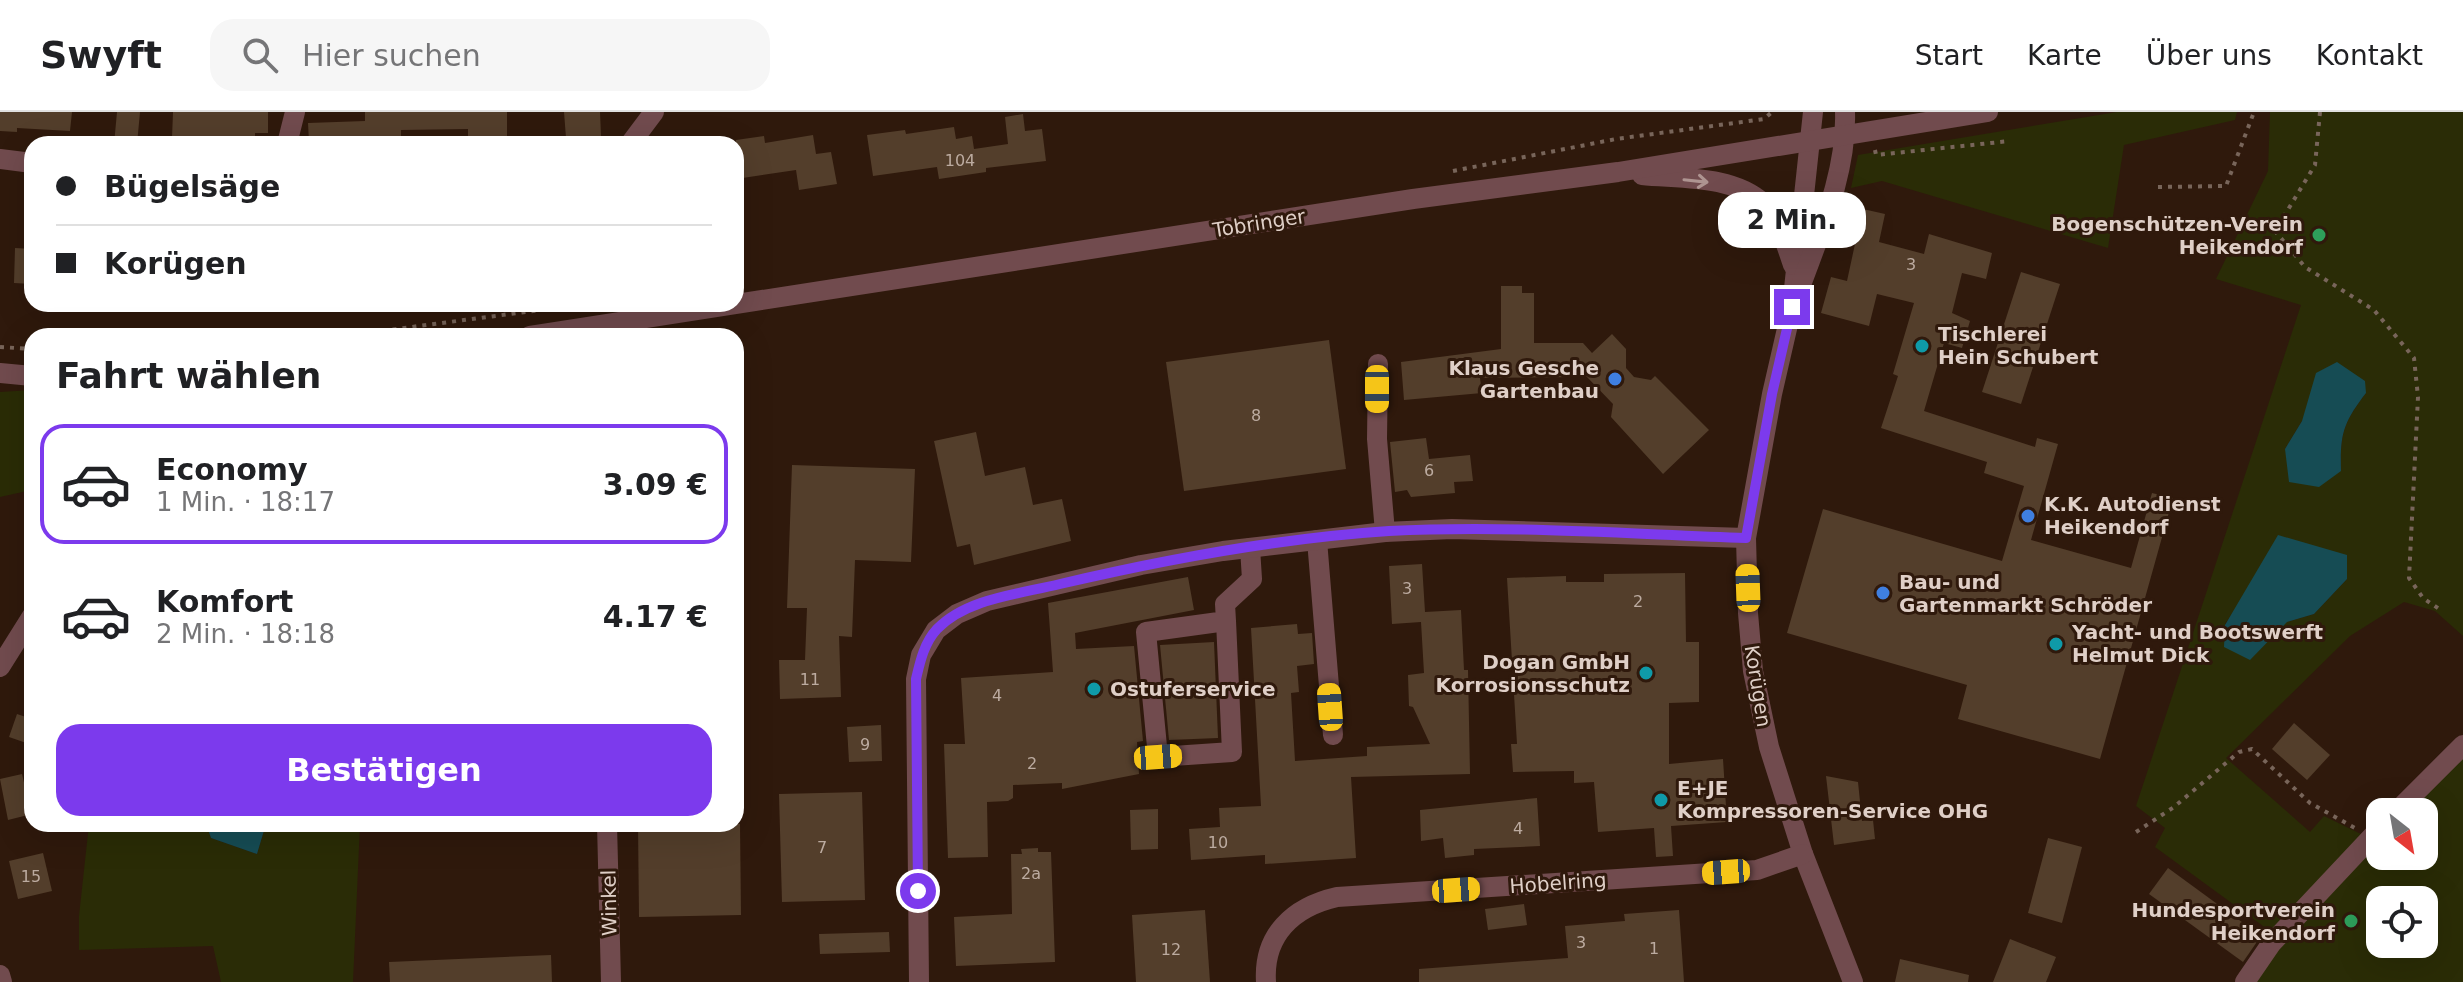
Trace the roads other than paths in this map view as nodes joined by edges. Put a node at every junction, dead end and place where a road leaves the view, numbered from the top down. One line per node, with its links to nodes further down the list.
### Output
1 (295, 112): 7 (street)
2 (654, 112): 8 (street)
3 (1813, 112): 9 (street, Korügen)
4 (1845, 112): 6 (street)
5 (1988, 112): 6 (street, Tobringer)
6 (1846, 135): 9 (street, Tobringer); 15 (street)
7 (289, 136)
8 (636, 136)
9 (1810, 141): 12 (street, Tobringer); 13 (street, Korügen)
10 (0, 159): 11 (street)
11 (24, 162)
12 (1618, 172): 13 (street, one-way to 13); 14 (street, Tobringer)
13 (1795, 271): 15 (street, Korügen)
14 (744, 306)
15 (1792, 307): 22 (street, Korügen)
16 (704, 312): 17 (street, Tobringer)
17 (604, 328)
18 (1378, 364): 21 (street)
19 (0, 373): 20 (street)
20 (24, 375)
21 (1385, 532): 22 (street); 23 (street)
22 (1746, 538): 33 (street, Korügen)
23 (1317, 540): 24 (street); 28 (street)
24 (1250, 548): 25 (street); 37 (street)
25 (1226, 621): 25 (street)
26 (24, 629): 27 (street)
27 (0, 667)
28 (1333, 735)
29 (2463, 745): 30 (street)
30 (2410, 798)
31 (607, 832): 36 (street, Winkel)
32 (2366, 843): 40 (street)
33 (1803, 854): 38 (street, Hobelring); 39 (street, Korügen)
34 (0, 975): 35 (street)
35 (2, 982)
36 (611, 982)
37 (919, 982)
38 (1266, 982)
39 (1853, 982)
40 (2245, 982)

